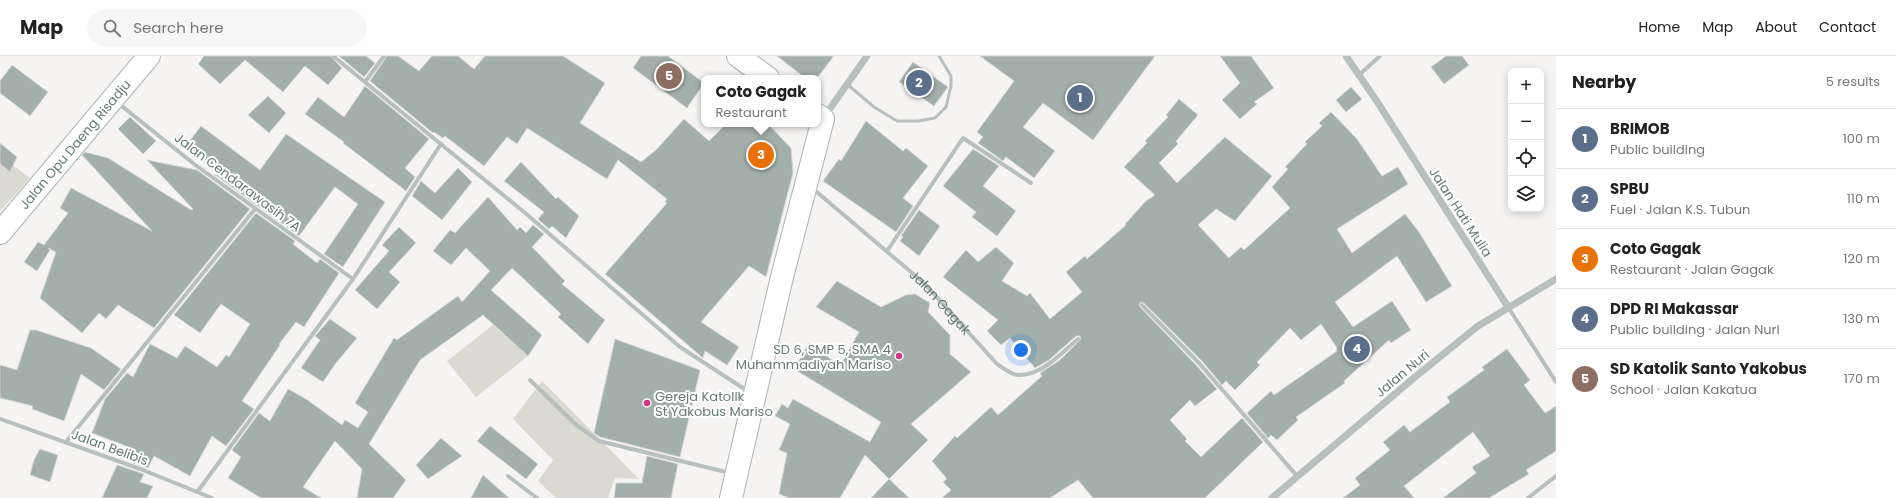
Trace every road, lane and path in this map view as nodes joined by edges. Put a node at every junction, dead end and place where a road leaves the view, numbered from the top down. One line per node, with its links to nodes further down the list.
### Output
1 (149, 56): 13 (main road, Jalan Opu Daeng Risadju)
2 (333, 56): 11 (street)
3 (384, 56): 11 (street)
4 (738, 56): 9 (main road)
5 (867, 56): 12 (street)
6 (939, 56): 12 (lane)
7 (1346, 56): 10 (street, Jalan Hati Mulia)
8 (1380, 56): 10 (street)
9 (764, 75)
10 (1359, 75): 25 (street, Jalan Hati Mulia)
11 (364, 82): 16 (street)
12 (847, 84): 14 (street)
13 (113, 99): 19 (street, Jalan Cendarawasih 7A); 20 (main road, Jalan Opu Daeng Risadju)
14 (821, 116)
15 (818, 127): 17 (main road)
16 (441, 144): 22 (street); 29 (street)
17 (806, 183): 21 (street, Jalan Gagak); 29 (main road)
18 (1031, 183): 21 (street)
19 (255, 209): 22 (street, Jalan Cendarawasih 7A); 31 (street)
20 (0, 233)
21 (887, 250): 26 (street, Jalan Gagak)
22 (353, 279): 36 (street)
23 (1556, 280): 25 (street, Jalan Nuri)
24 (1142, 305): 34 (street)
25 (1508, 307): 28 (street, Jalan Hati Mulia); 34 (street, Jalan Nuri)
26 (1078, 339)
27 (530, 380): 32 (street)
28 (1556, 382)
29 (755, 396): 32 (main road)
30 (0, 419): 31 (street, Jalan Belibis)
31 (66, 442): 36 (street, Jalan Belibis)
32 (736, 475): 39 (main road)
33 (508, 476): 38 (street)
34 (1297, 476): 40 (street, Jalan Nuri)
35 (1556, 476): 41 (street)
36 (198, 491): 37 (street, Jalan Belibis)
37 (212, 498)
38 (537, 498)
39 (731, 498)
40 (1272, 498)
41 (1528, 498)

